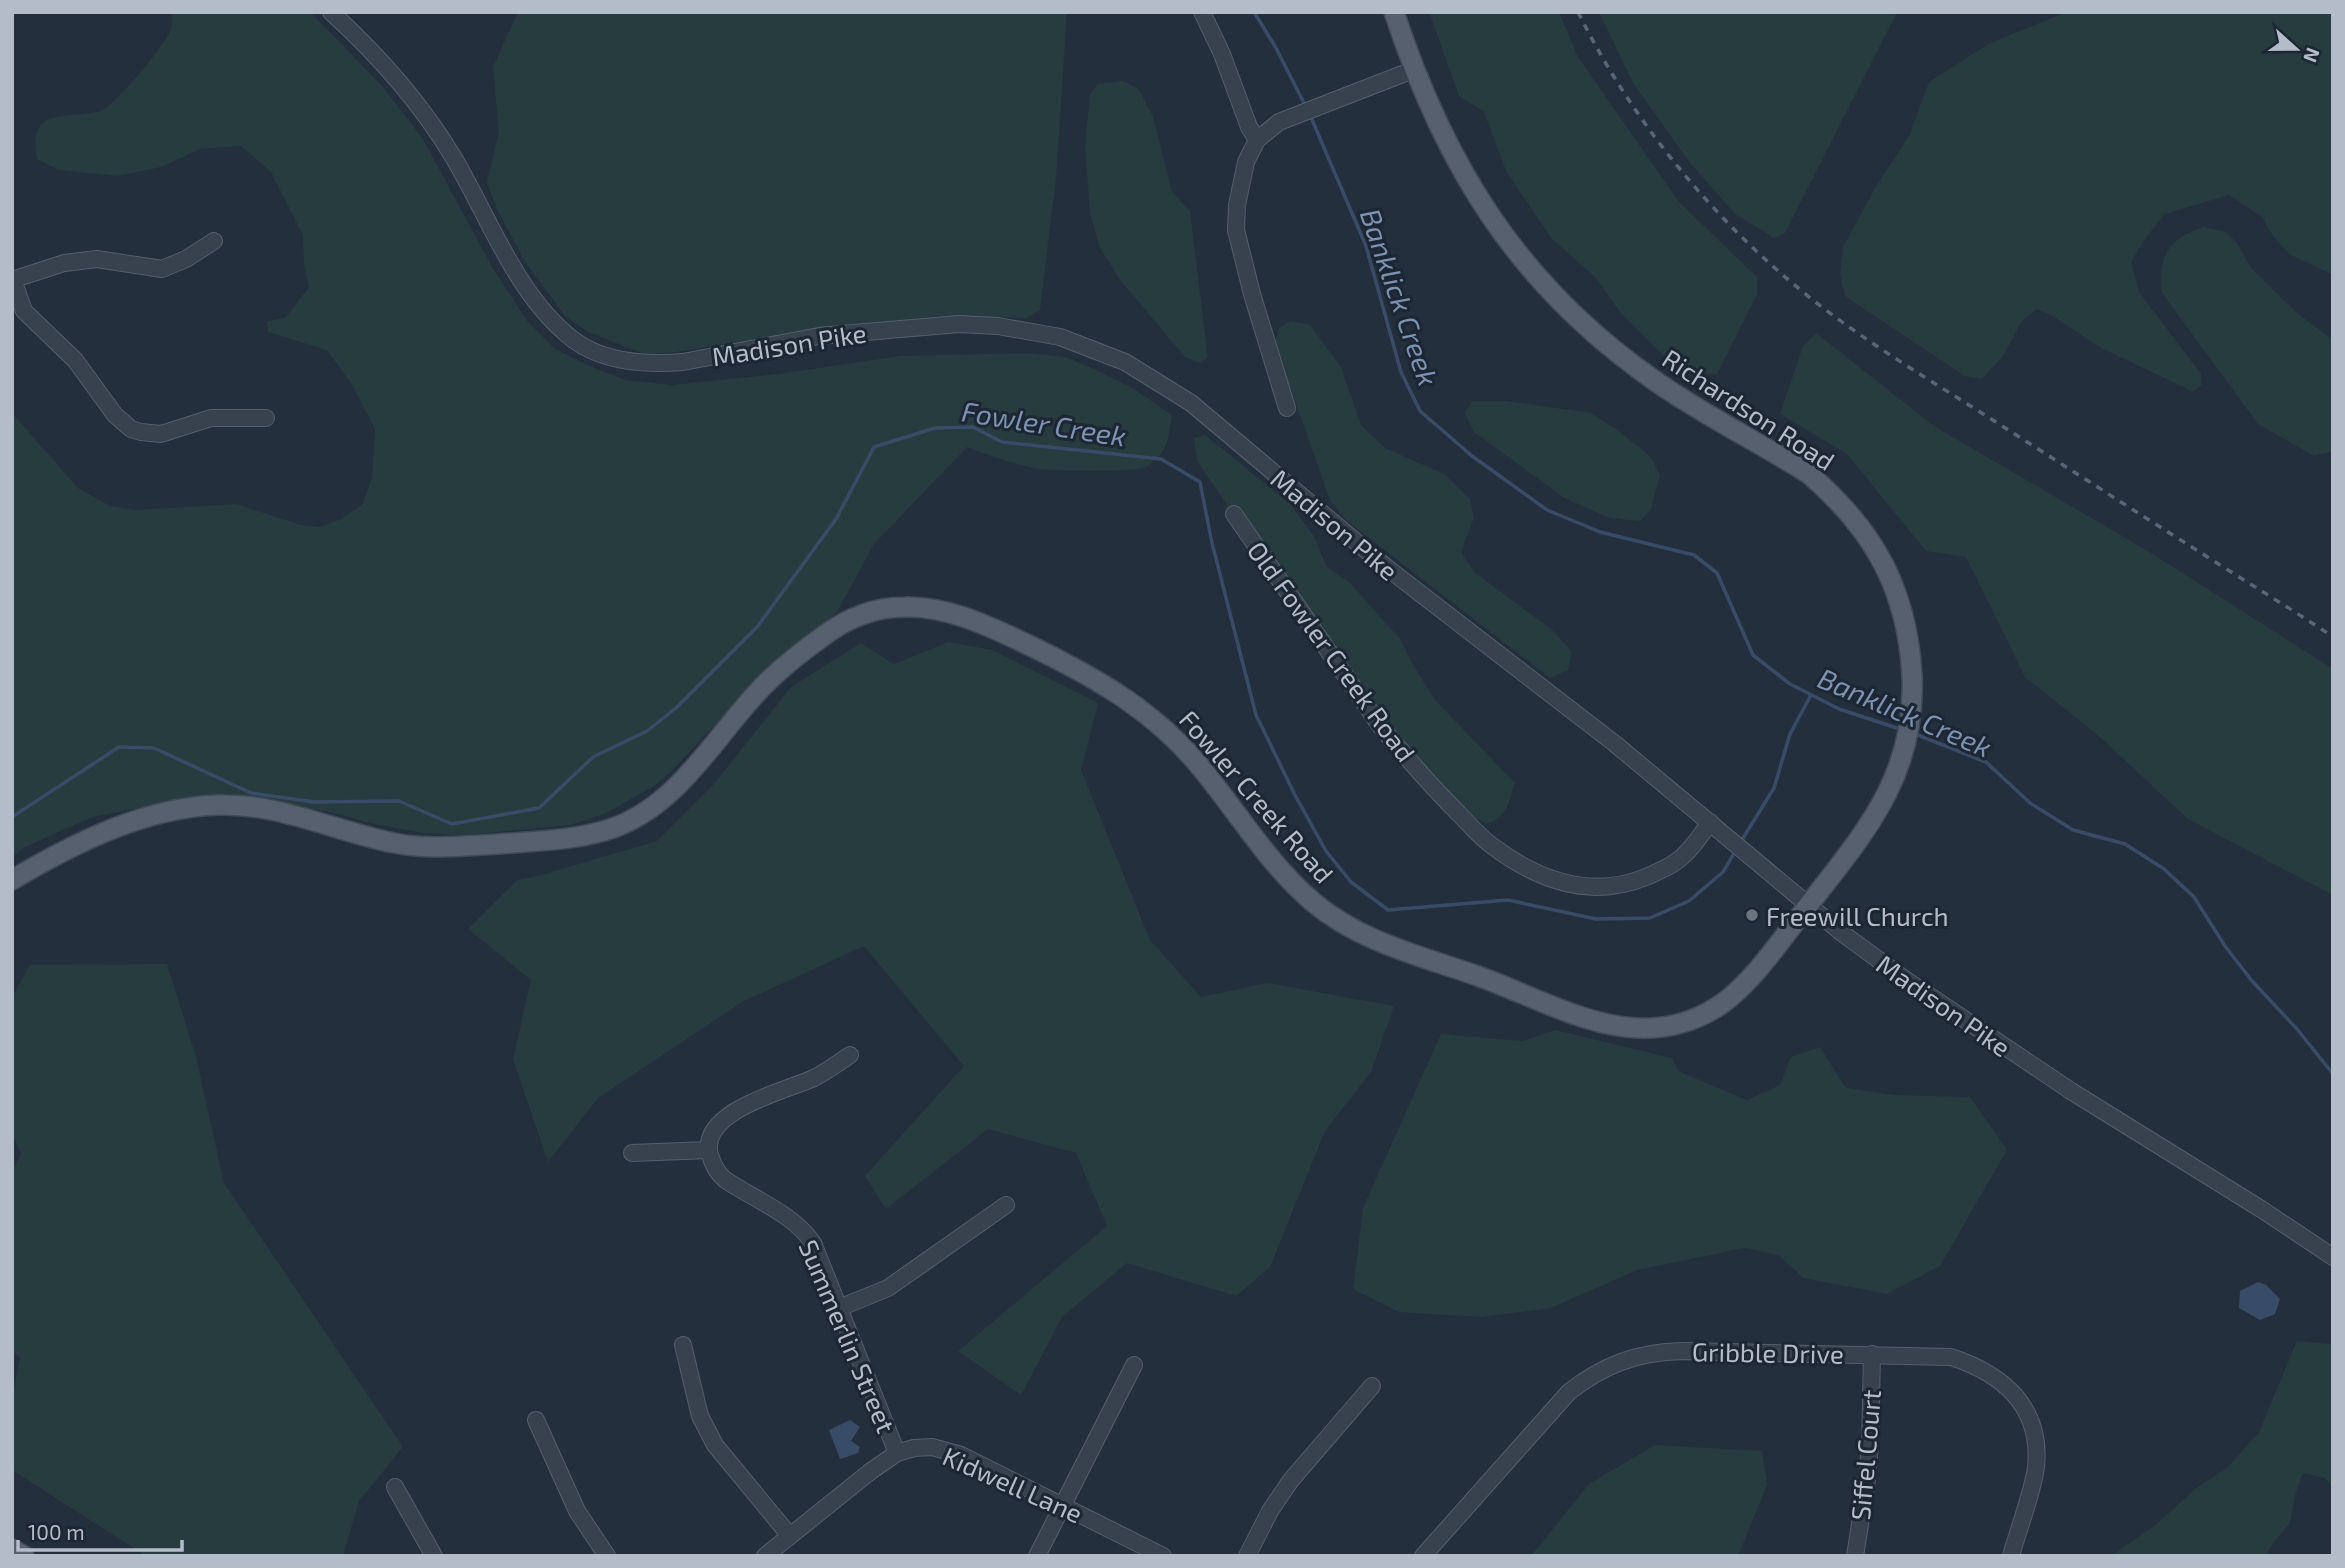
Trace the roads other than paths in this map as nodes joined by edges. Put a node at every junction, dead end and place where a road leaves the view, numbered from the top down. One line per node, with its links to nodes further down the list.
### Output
1 (331, 12): 11 (street, Madison Pike)
2 (1202, 12): 5 (street)
3 (1394, 12): 4 (main road, Richardson Road)
4 (1413, 70): 5 (street); 13 (main road, Richardson Road)
5 (1257, 141): 8 (street)
6 (214, 241): 7 (street)
7 (12, 280): 9 (street)
8 (1287, 408)
9 (266, 418)
10 (1234, 514): 11 (street, Old Fowler Creek Road)
11 (1717, 828): 13 (street, Madison Pike)
12 (12, 880): 13 (main road, Fowler Creek Road)
13 (1808, 905): 18 (street, Madison Pike)
14 (850, 1055): 15 (street)
15 (709, 1150): 16 (street); 19 (street, Summerlin Street)
16 (632, 1153)
17 (1006, 1205): 19 (street)
18 (2333, 1257)
19 (839, 1308): 25 (street, Summerlin Street)
20 (683, 1345): 28 (street)
21 (1872, 1354): 37 (street, Gribble Drive); 38 (street, Siffel Court); 39 (street, Gribble Drive)
22 (1134, 1365): 27 (street)
23 (1372, 1386): 36 (street)
24 (536, 1420): 32 (street)
25 (897, 1453): 27 (street, Kidwell Lane); 28 (street, Kidwell Lane)
26 (395, 1487): 31 (street)
27 (1063, 1505): 34 (street); 35 (street, Kidwell Lane)
28 (790, 1536): 33 (street, Kidwell Lane)
29 (12, 1549): 30 (main road)
30 (24, 1556)
31 (434, 1556)
32 (607, 1556)
33 (765, 1556)
34 (1037, 1556)
35 (1163, 1556)
36 (1247, 1556)
37 (1423, 1556)
38 (1855, 1556)
39 (2011, 1556)

